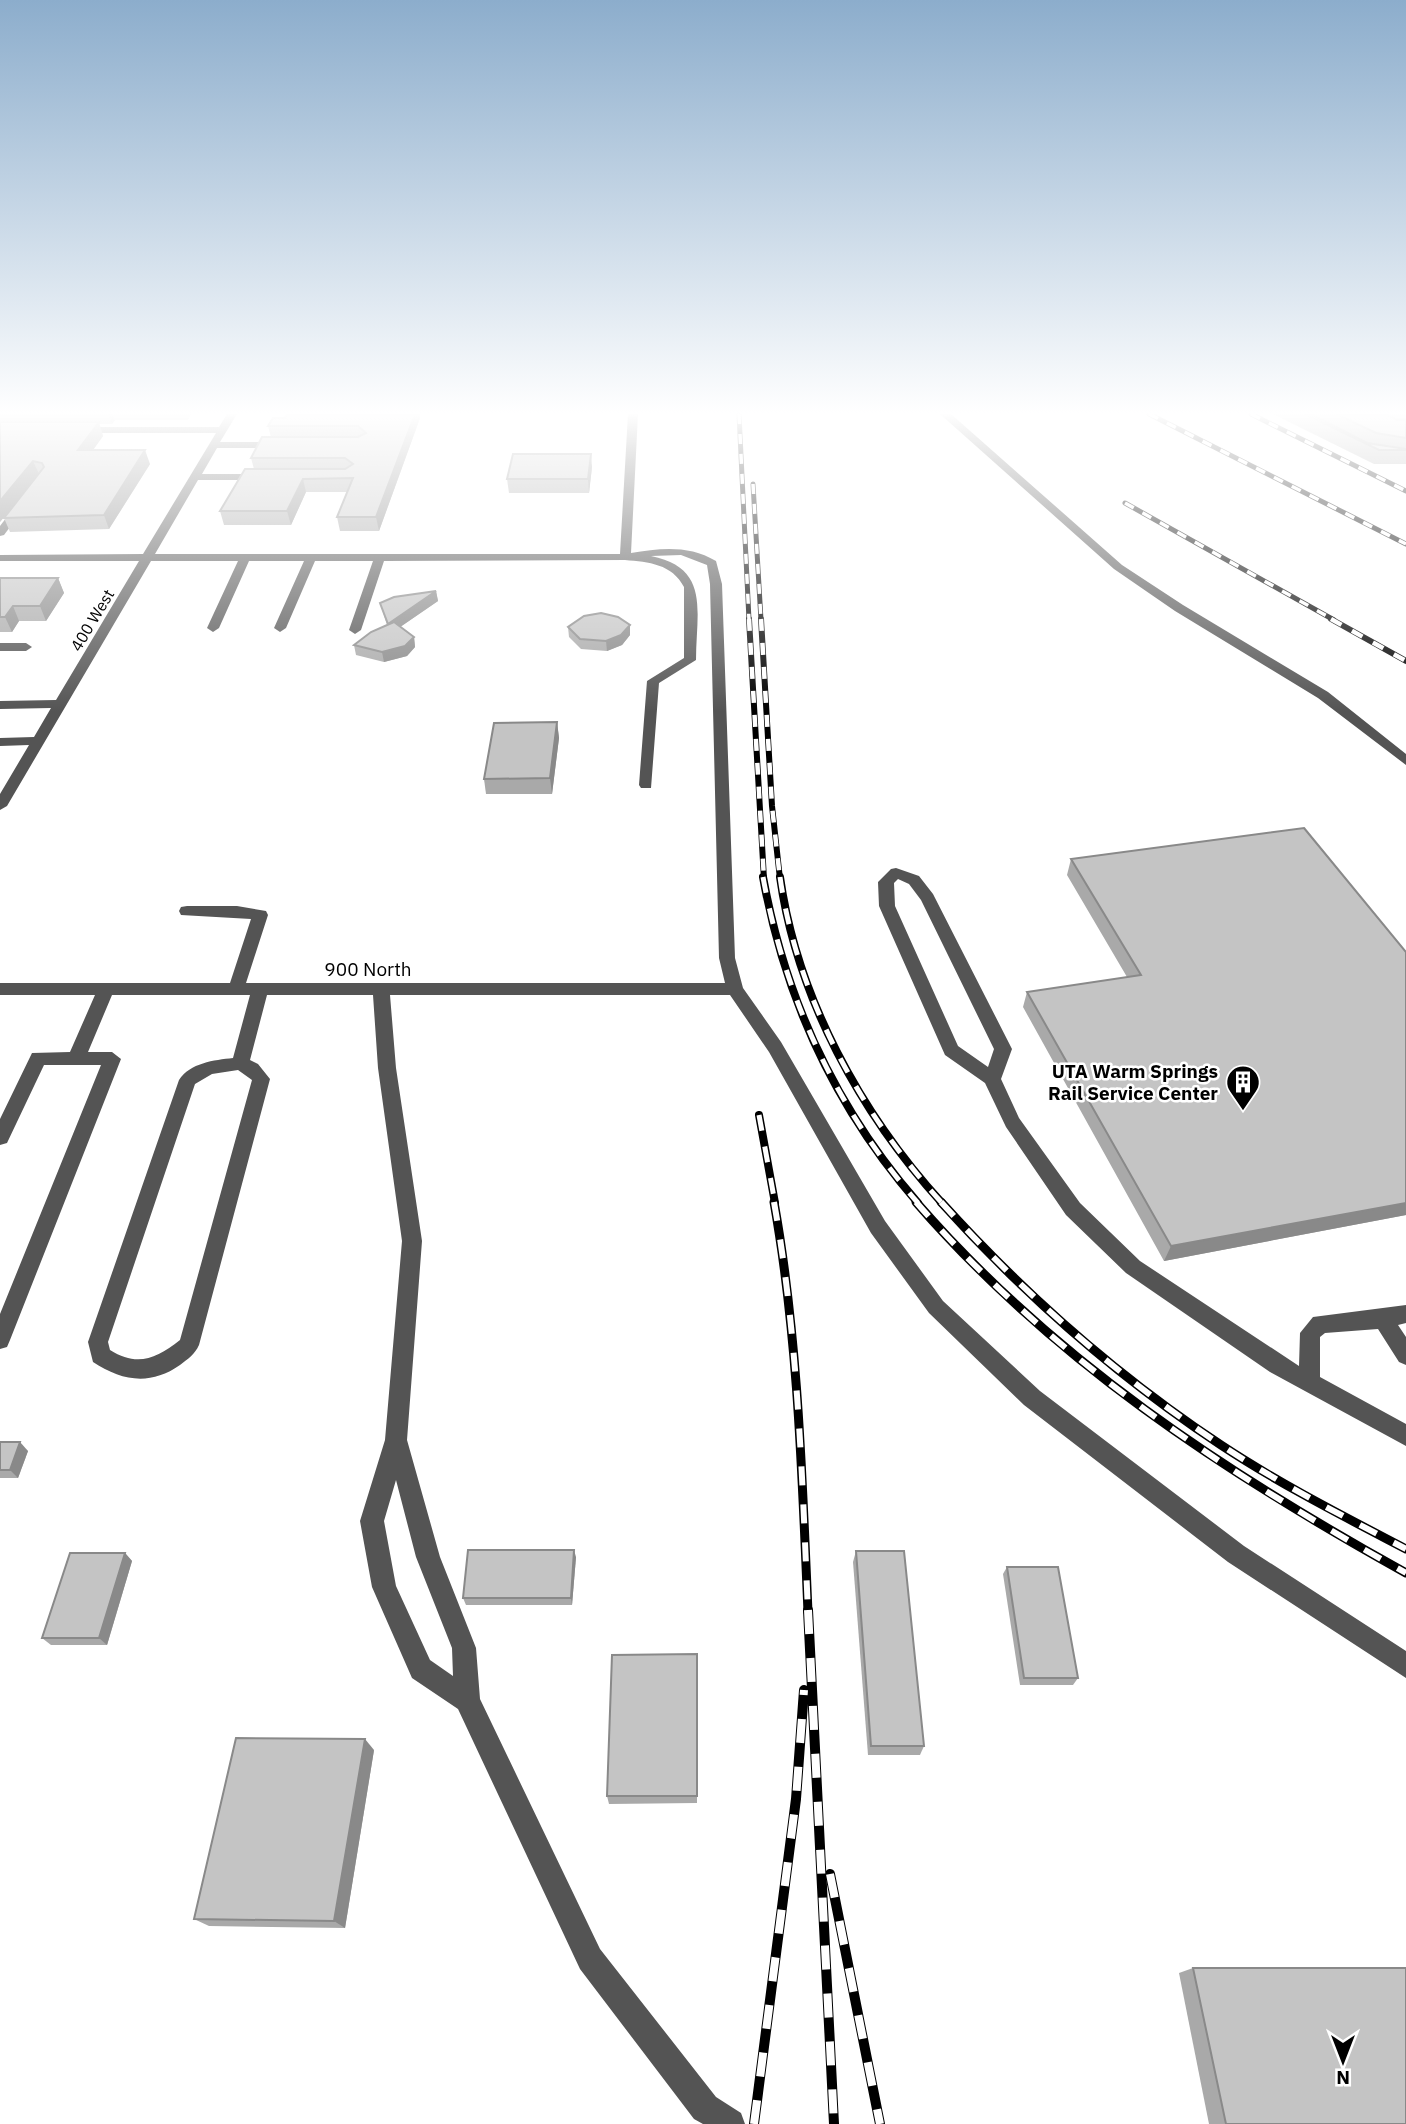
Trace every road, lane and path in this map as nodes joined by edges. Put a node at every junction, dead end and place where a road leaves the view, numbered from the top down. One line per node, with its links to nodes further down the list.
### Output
1 (16, 513): 5 (street)
2 (173, 513): 10 (street, 400 West)
3 (627, 513): 6 (street)
4 (1057, 513): 21 (street)
5 (0, 533)
6 (625, 556): 8 (street); 22 (street); 28 (street)
7 (311, 557): 8 (street); 11 (street); 13 (street)
8 (380, 557): 14 (street)
9 (0, 558): 10 (street)
10 (147, 558): 11 (street); 17 (street, 400 West)
11 (245, 558): 12 (street)
12 (213, 628)
13 (280, 628)
14 (355, 630)
15 (0, 647): 16 (street)
16 (26, 647)
17 (61, 704): 18 (street); 19 (street, 400 West)
18 (0, 705)
19 (39, 741): 20 (street); 23 (street, 400 West)
20 (0, 742)
21 (1406, 761)
22 (646, 785)
23 (0, 806)
24 (187, 911): 27 (street)
25 (0, 989): 26 (street, 900 North)
26 (106, 989): 27 (street, 900 North); 31 (street)
27 (236, 989): 29 (street, 900 North)
28 (735, 989): 30 (street, 900 North); 42 (street)
29 (260, 990): 30 (street, 900 North); 32 (street)
30 (381, 990): 41 (street)
31 (76, 1059): 34 (street); 37 (street)
32 (240, 1063): 32 (street)
33 (992, 1079): 33 (street); 39 (street)
34 (0, 1138)
35 (1406, 1314): 36 (street)
36 (1383, 1319): 38 (street); 39 (street)
37 (0, 1340)
38 (1406, 1355)
39 (1309, 1382): 40 (street)
40 (1406, 1436)
41 (396, 1440): 43 (street); 43 (street)
42 (1406, 1666)
43 (467, 1700): 44 (street)
44 (730, 2124)

